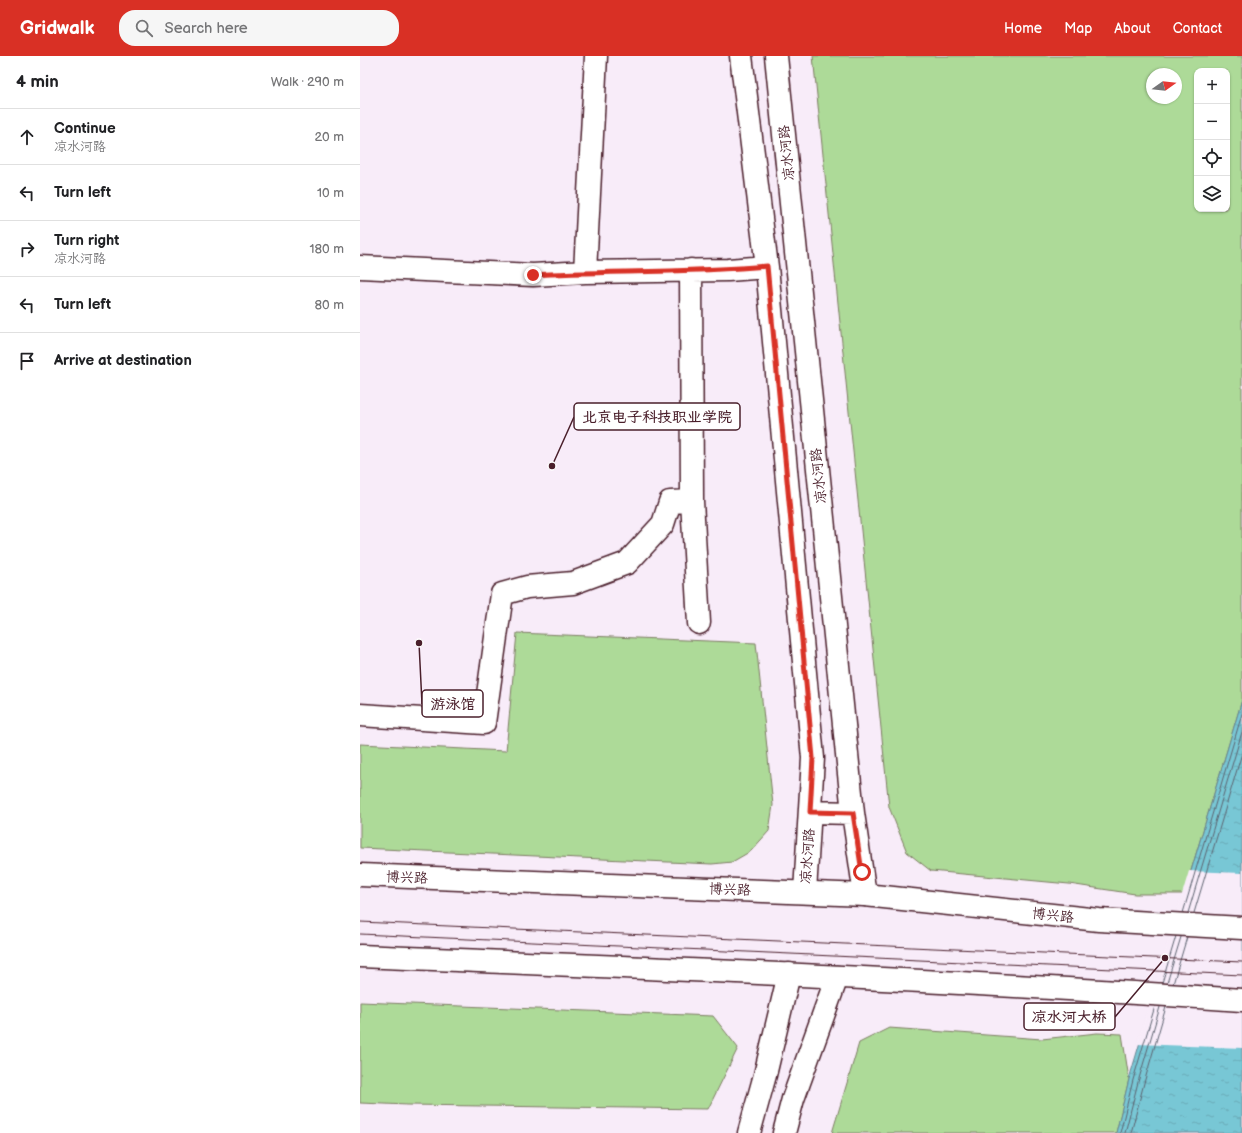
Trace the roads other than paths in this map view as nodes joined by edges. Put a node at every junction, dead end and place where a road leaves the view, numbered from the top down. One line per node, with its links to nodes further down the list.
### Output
1 (596, 56): 7 (street)
2 (741, 56): 4 (street, 凉水河路)
3 (776, 56): 12 (street, 凉水河路)
4 (767, 266): 6 (street); 11 (street, 凉水河路)
5 (360, 267): 7 (street)
6 (691, 270): 7 (street); 8 (street)
7 (584, 272)
8 (692, 502): 9 (street); 10 (street)
9 (699, 623)
10 (360, 715)
11 (810, 812): 12 (street); 14 (street, 凉水河路)
12 (853, 813): 15 (street, 凉水河路)
13 (360, 875): 14 (street, 博兴路)
14 (805, 892): 15 (street, 博兴路)
15 (865, 895): 16 (street, 博兴路)
16 (1242, 928)
17 (360, 956): 18 (street)
18 (789, 974): 19 (street); 21 (street)
19 (837, 977): 20 (street); 22 (street)
20 (1242, 1000)
21 (765, 1075): 22 (street); 23 (street)
22 (793, 1100): 24 (street)
23 (749, 1133)
24 (784, 1133)

